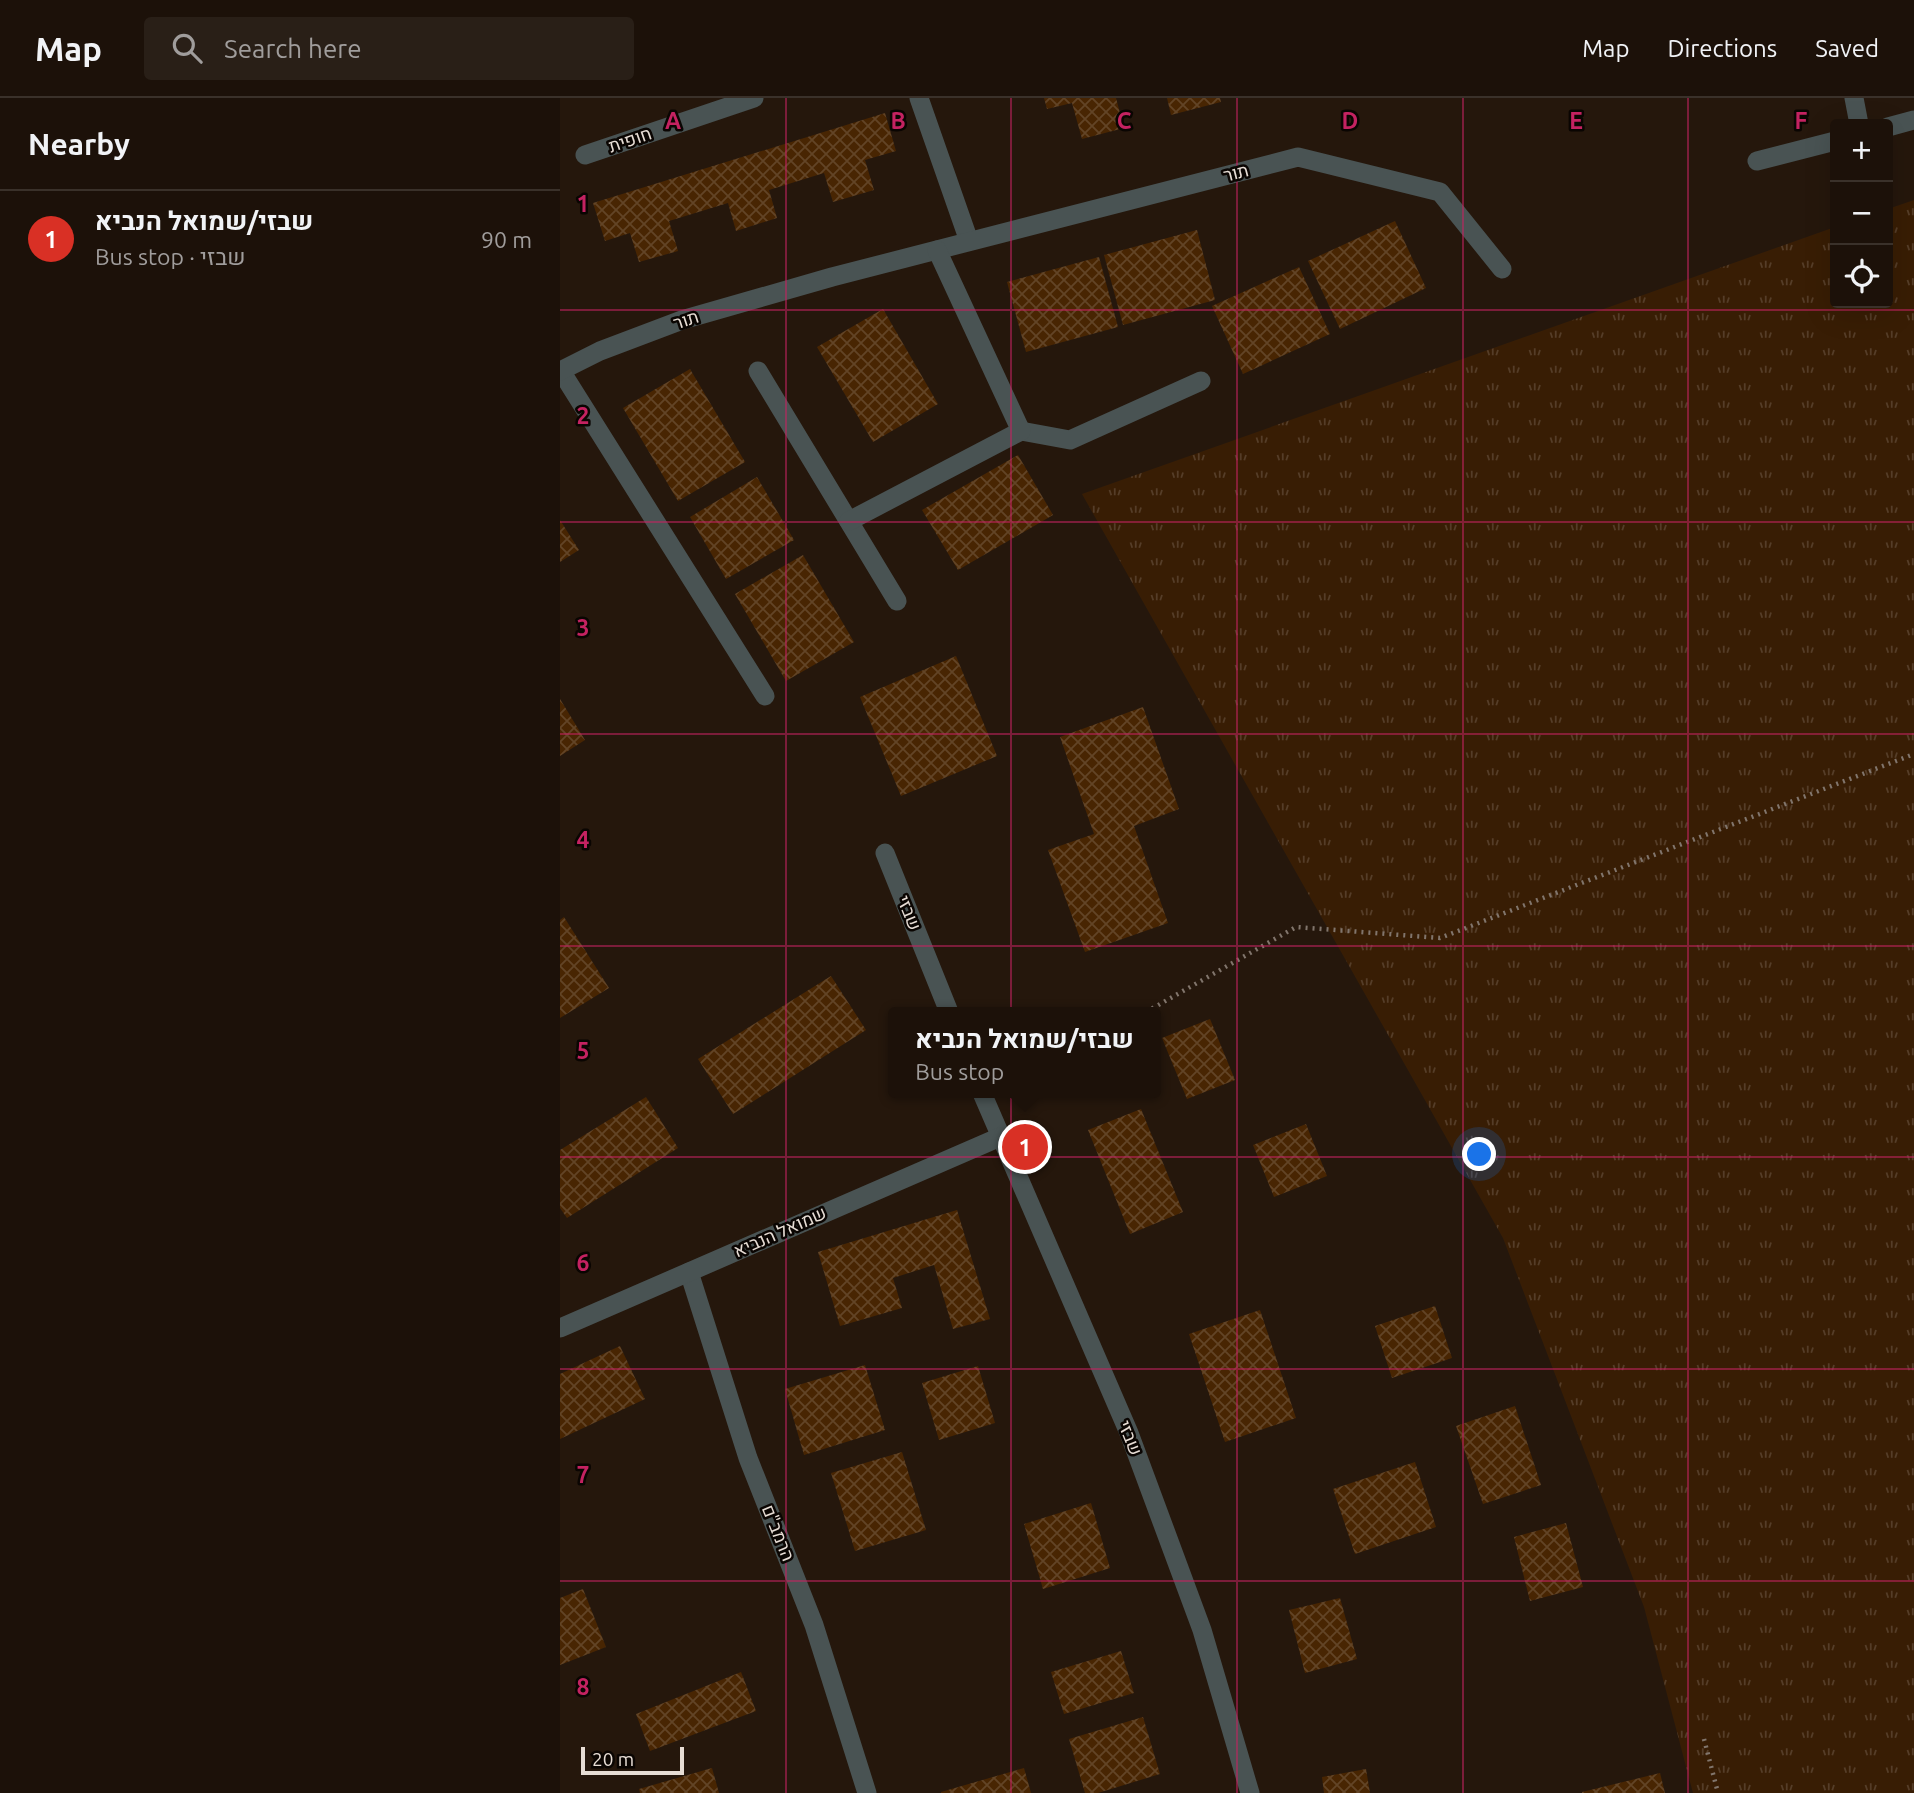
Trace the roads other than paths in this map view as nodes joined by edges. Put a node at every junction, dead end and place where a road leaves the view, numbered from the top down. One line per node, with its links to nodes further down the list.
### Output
1 (754, 98): 8 (street, חופית)
2 (919, 98): 10 (street)
3 (1854, 98): 4 (street)
4 (1858, 119)
5 (1914, 120): 6 (street)
6 (1893, 126)
7 (1830, 142): 9 (street)
8 (585, 155)
9 (1757, 161)
10 (969, 242): 11 (street, תור); 12 (street, תור)
11 (937, 250): 13 (street, תור); 16 (street)
12 (1502, 269)
13 (561, 371): 19 (street)
14 (758, 371): 17 (street)
15 (1201, 381): 16 (street)
16 (1021, 431): 17 (street)
17 (849, 521): 18 (street)
18 (897, 601)
19 (765, 696)
20 (885, 853): 21 (street, שבזי)
21 (947, 1007)
22 (984, 1098): 23 (street, שבזי)
23 (1000, 1137): 24 (street, שמואל הנביא); 27 (street, שבזי)
24 (689, 1272): 25 (street, שמואל הנביא); 26 (street, הרמב"ם)
25 (561, 1326)
26 (867, 1793)
27 (1250, 1793)

